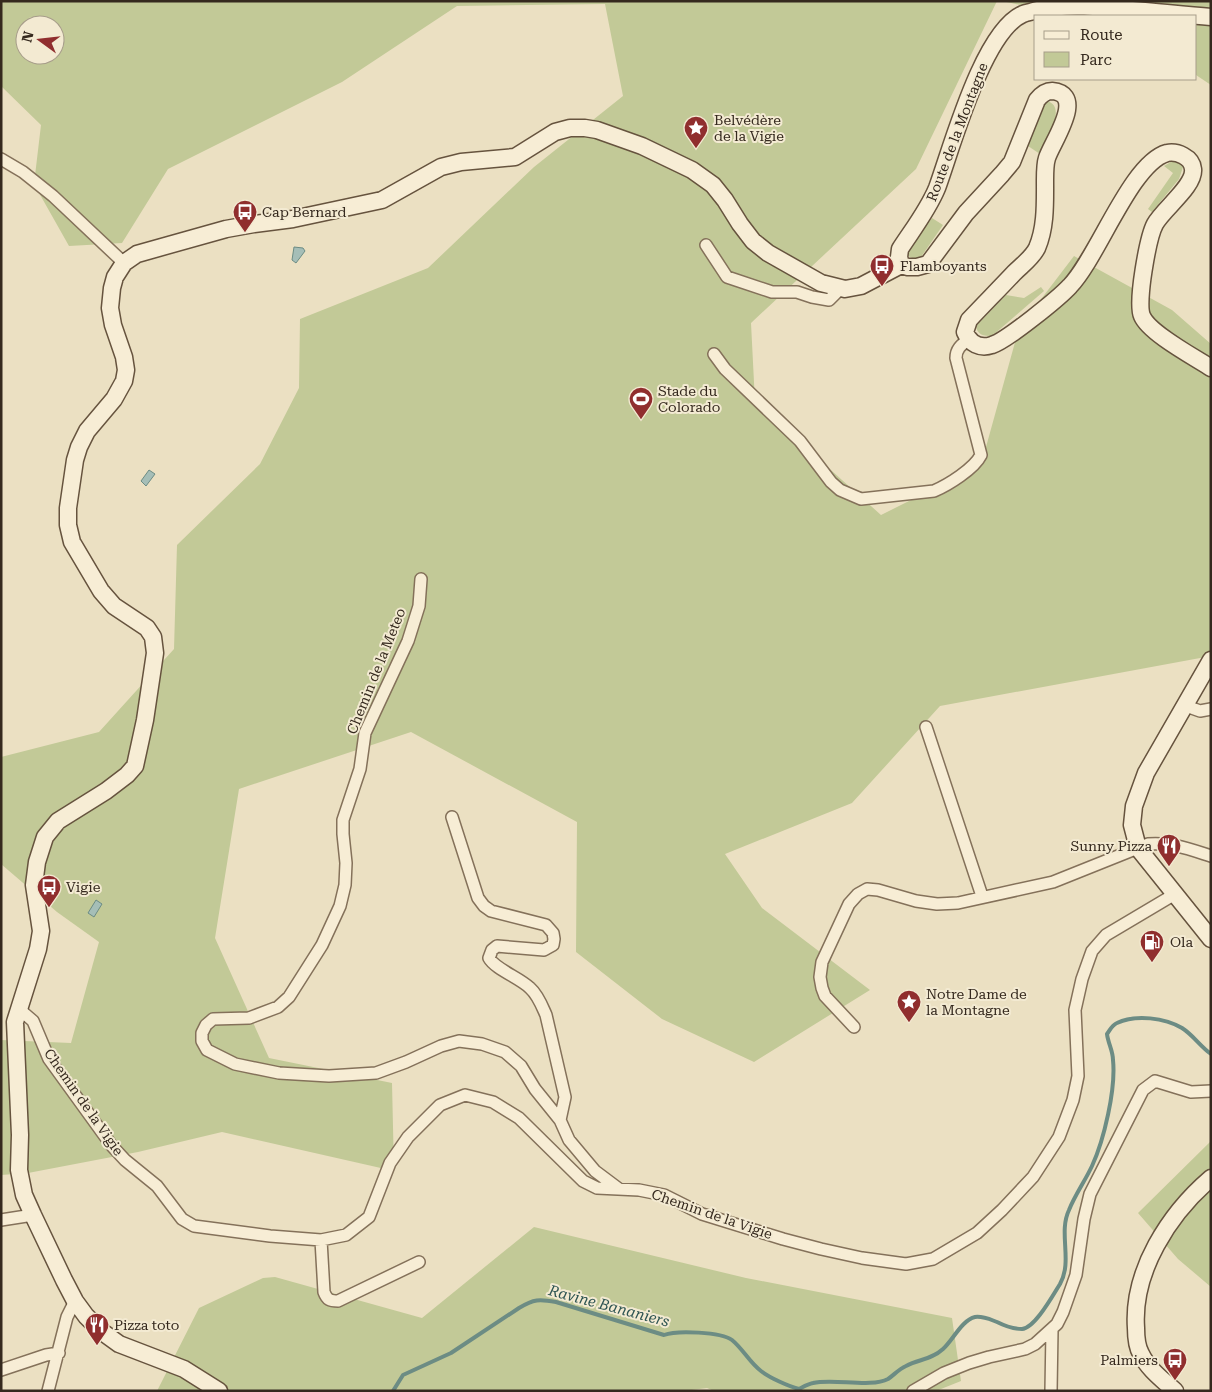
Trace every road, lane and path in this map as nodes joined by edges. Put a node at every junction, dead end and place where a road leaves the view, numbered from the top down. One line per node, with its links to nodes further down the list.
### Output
1 (1186, 15): 7 (street, Route de la Montagne)
2 (1197, 16): 3 (street, Route de la Montagne)
3 (1211, 17)
4 (1, 159): 6 (street)
5 (706, 245): 8 (street)
6 (124, 263): 8 (street); 23 (street)
7 (901, 265): 8 (street); 9 (street)
8 (838, 288)
9 (968, 340): 10 (street); 11 (street)
10 (714, 354)
11 (1211, 368)
12 (421, 579): 26 (street, Chemin de la Meteo)
13 (1211, 660): 14 (street)
14 (1186, 706): 15 (street); 18 (street)
15 (1211, 709)
16 (926, 727): 21 (street)
17 (452, 817): 26 (street)
18 (1138, 848): 19 (street); 20 (street); 21 (street)
19 (1211, 856)
20 (1176, 894): 22 (street); 28 (street, Chemin de la Vigie)
21 (982, 896): 24 (street)
22 (1211, 939)
23 (18, 1009): 29 (street); 31 (street, Chemin de la Vigie)
24 (854, 1027)
25 (1211, 1091): 34 (street)
26 (560, 1120): 28 (street)
27 (1211, 1178): 41 (street)
28 (620, 1190): 31 (street, Chemin de la Vigie)
29 (33, 1215): 30 (street); 33 (street)
30 (1, 1220)
31 (322, 1240): 32 (street)
32 (419, 1262)
33 (75, 1301): 35 (street); 38 (street)
34 (1052, 1330): 39 (street); 40 (street)
35 (59, 1353): 36 (street); 37 (street)
36 (1, 1370)
37 (48, 1391)
38 (218, 1391)
39 (913, 1391)
40 (1051, 1391)
41 (1175, 1391)

